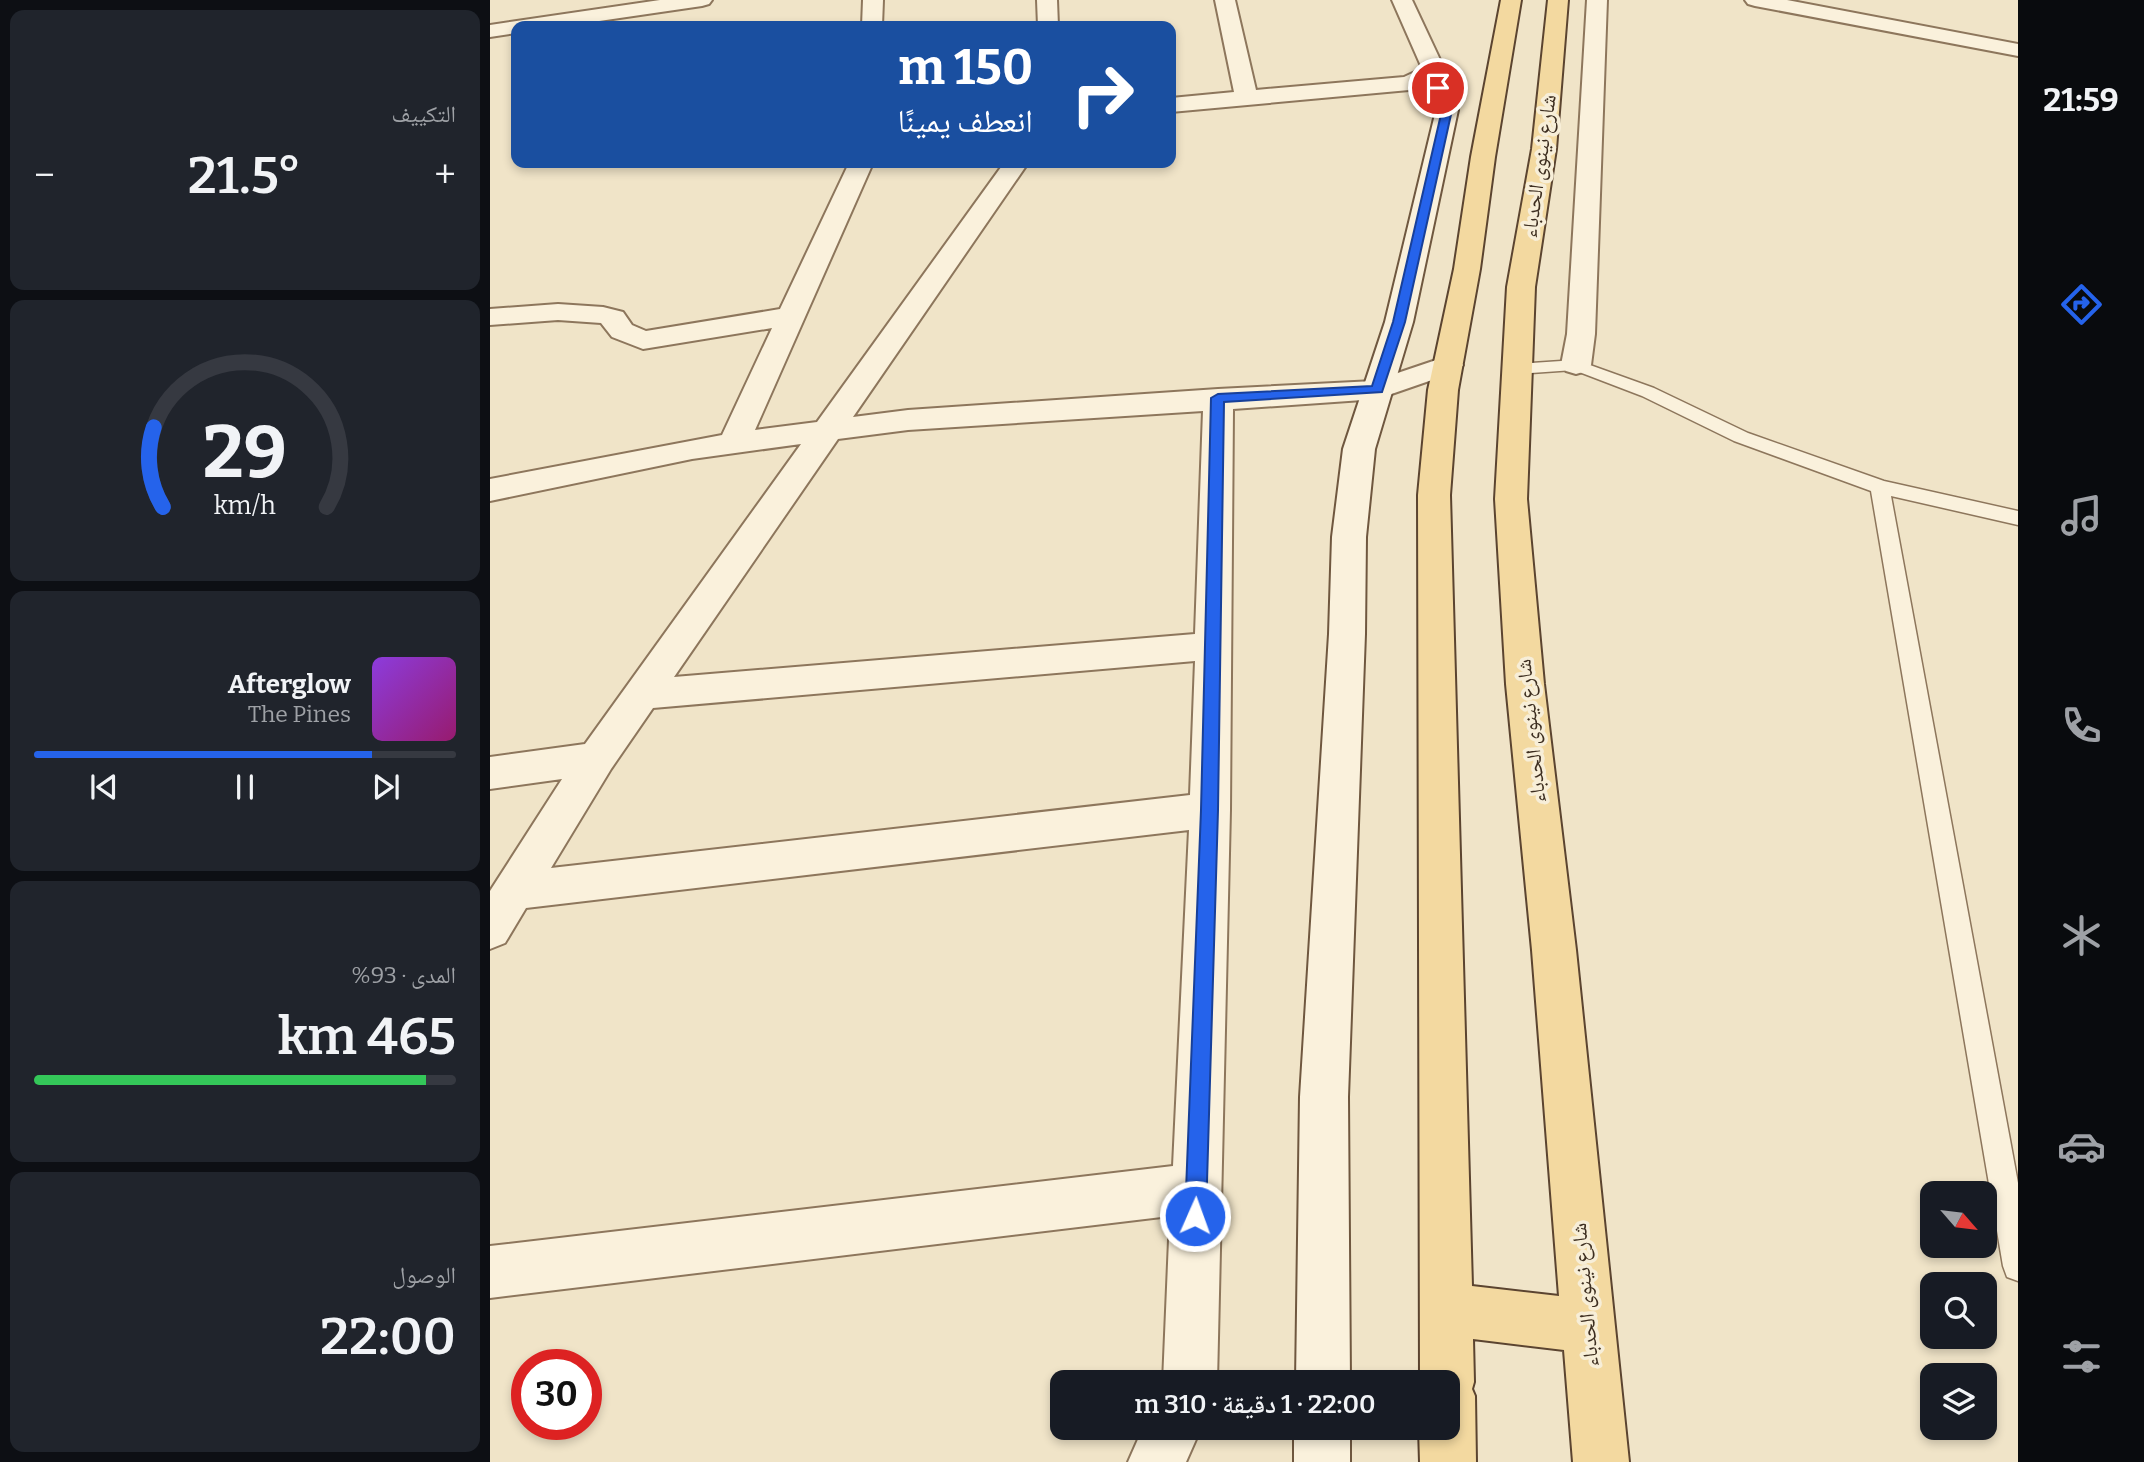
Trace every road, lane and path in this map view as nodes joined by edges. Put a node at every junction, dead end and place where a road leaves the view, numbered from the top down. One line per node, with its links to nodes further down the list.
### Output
1 (702, 0): 10 (street)
2 (873, 0): 11 (street)
3 (1047, 0): 12 (street)
4 (1225, 0): 17 (street)
5 (1402, 0): 16 (street)
6 (1511, 0): 23 (main road)
7 (1558, 0): 25 (main road, شارع نينوى الحدباء)
8 (1597, 0): 24 (street)
9 (1755, 0): 15 (street)
10 (558, 21)
11 (872, 21)
12 (1048, 21)
13 (511, 28): 14 (street)
14 (490, 31)
15 (2018, 50)
16 (1428, 75): 17 (street); 26 (street)
17 (1246, 98): 18 (street)
18 (1176, 105)
19 (859, 168): 21 (street)
20 (1012, 168): 28 (street)
21 (791, 316): 22 (street); 29 (street)
22 (490, 317)
23 (1448, 365): 26 (street); 43 (main road)
24 (1576, 365): 25 (lane); 30 (lane)
25 (1516, 369): 44 (main road, شارع نينوى الحدباء)
26 (1377, 390): 27 (street); 46 (street)
27 (1218, 398): 28 (street); 33 (street)
28 (826, 431): 29 (street); 34 (street)
29 (733, 444): 31 (street)
30 (1880, 487): 32 (lane); 41 (lane)
31 (490, 490)
32 (2018, 518)
33 (1213, 646): 34 (street); 37 (street)
34 (643, 694): 35 (street)
35 (597, 758): 36 (street); 38 (street)
36 (490, 773)
37 (1210, 810): 38 (street); 40 (street)
38 (514, 891): 39 (street)
39 (490, 929)
40 (1196, 1188): 42 (street); 45 (street)
41 (2018, 1266)
42 (490, 1272)
43 (1446, 1309): 44 (main road); 47 (main road)
44 (1588, 1326): 54 (main road, شارع نينوى الحدباء)
45 (1191, 1370)
46 (1323, 1370)
47 (1447, 1370)
48 (1167, 1440): 51 (street)
49 (1322, 1440): 52 (street)
50 (1448, 1440): 53 (main road)
51 (1156, 1462)
52 (1322, 1462)
53 (1448, 1462)
54 (1601, 1462)

